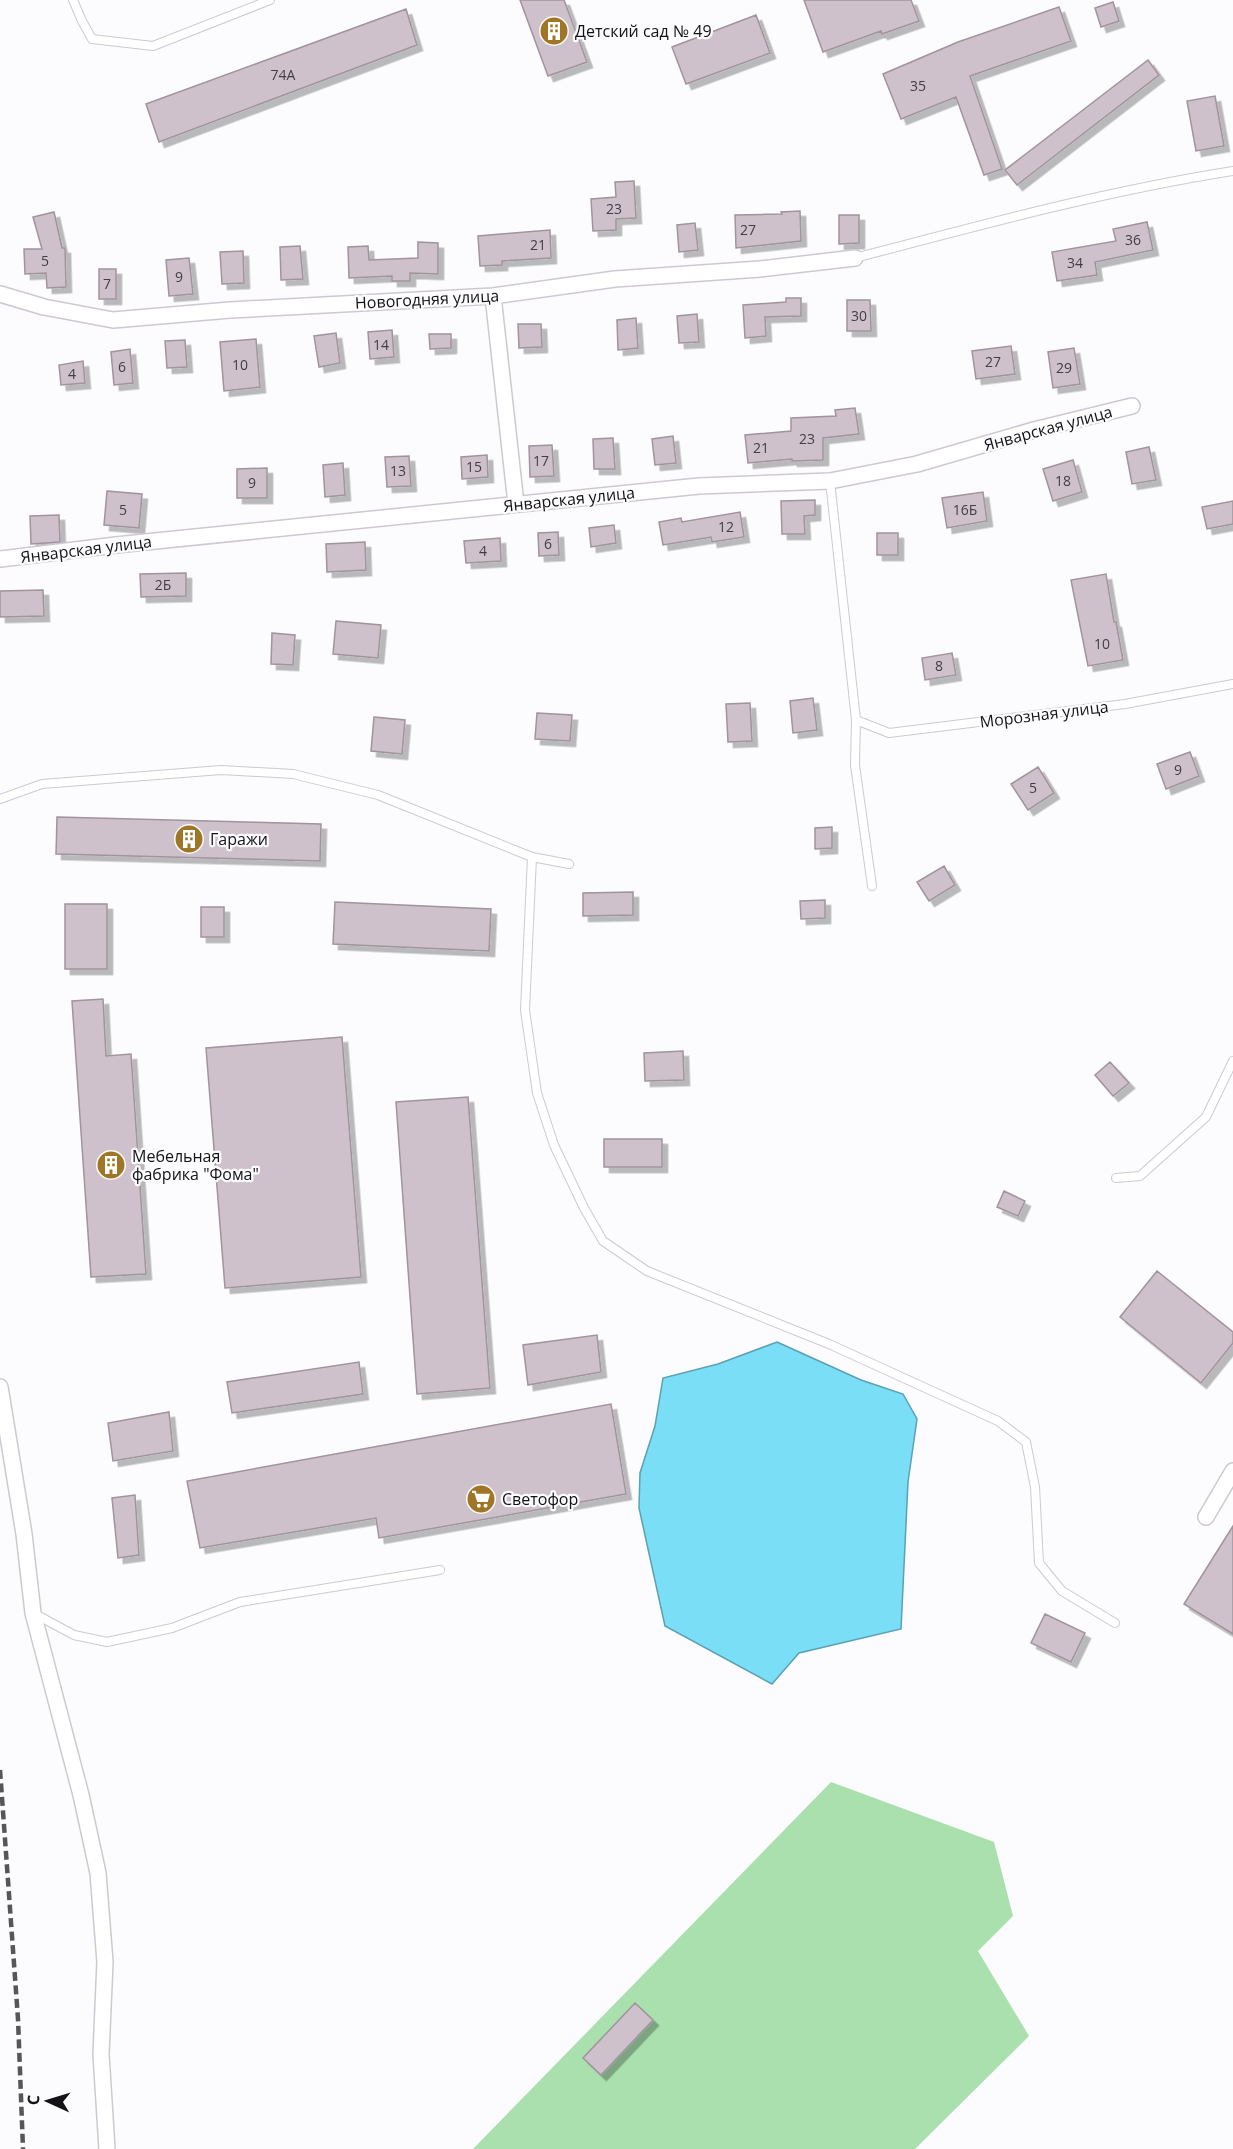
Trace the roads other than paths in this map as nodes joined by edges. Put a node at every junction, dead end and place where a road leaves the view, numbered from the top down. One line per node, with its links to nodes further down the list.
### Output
1 (73, 0): 2 (lane)
2 (270, 0)
3 (1233, 171): 4 (lane)
4 (855, 258): 6 (street, Новогодняя улица)
5 (0, 294): 6 (street, Новогодняя улица)
6 (493, 296): 9 (street)
7 (1132, 406): 8 (street, Январская улица)
8 (830, 481): 9 (street, Январская улица); 12 (lane)
9 (516, 504): 10 (street, Январская улица)
10 (0, 559)
11 (1233, 684): 12 (lane, Морозная улица)
12 (856, 720): 16 (lane)
13 (0, 800): 14 (lane)
14 (532, 857): 15 (lane); 24 (lane)
15 (569, 864)
16 (872, 886)
17 (1233, 1061): 18 (lane)
18 (1116, 1178)
19 (0, 1387): 23 (street)
20 (1233, 1471): 21 (street)
21 (1206, 1517)
22 (440, 1570): 23 (lane)
23 (33, 1613): 25 (street)
24 (1115, 1623)
25 (107, 2149)

